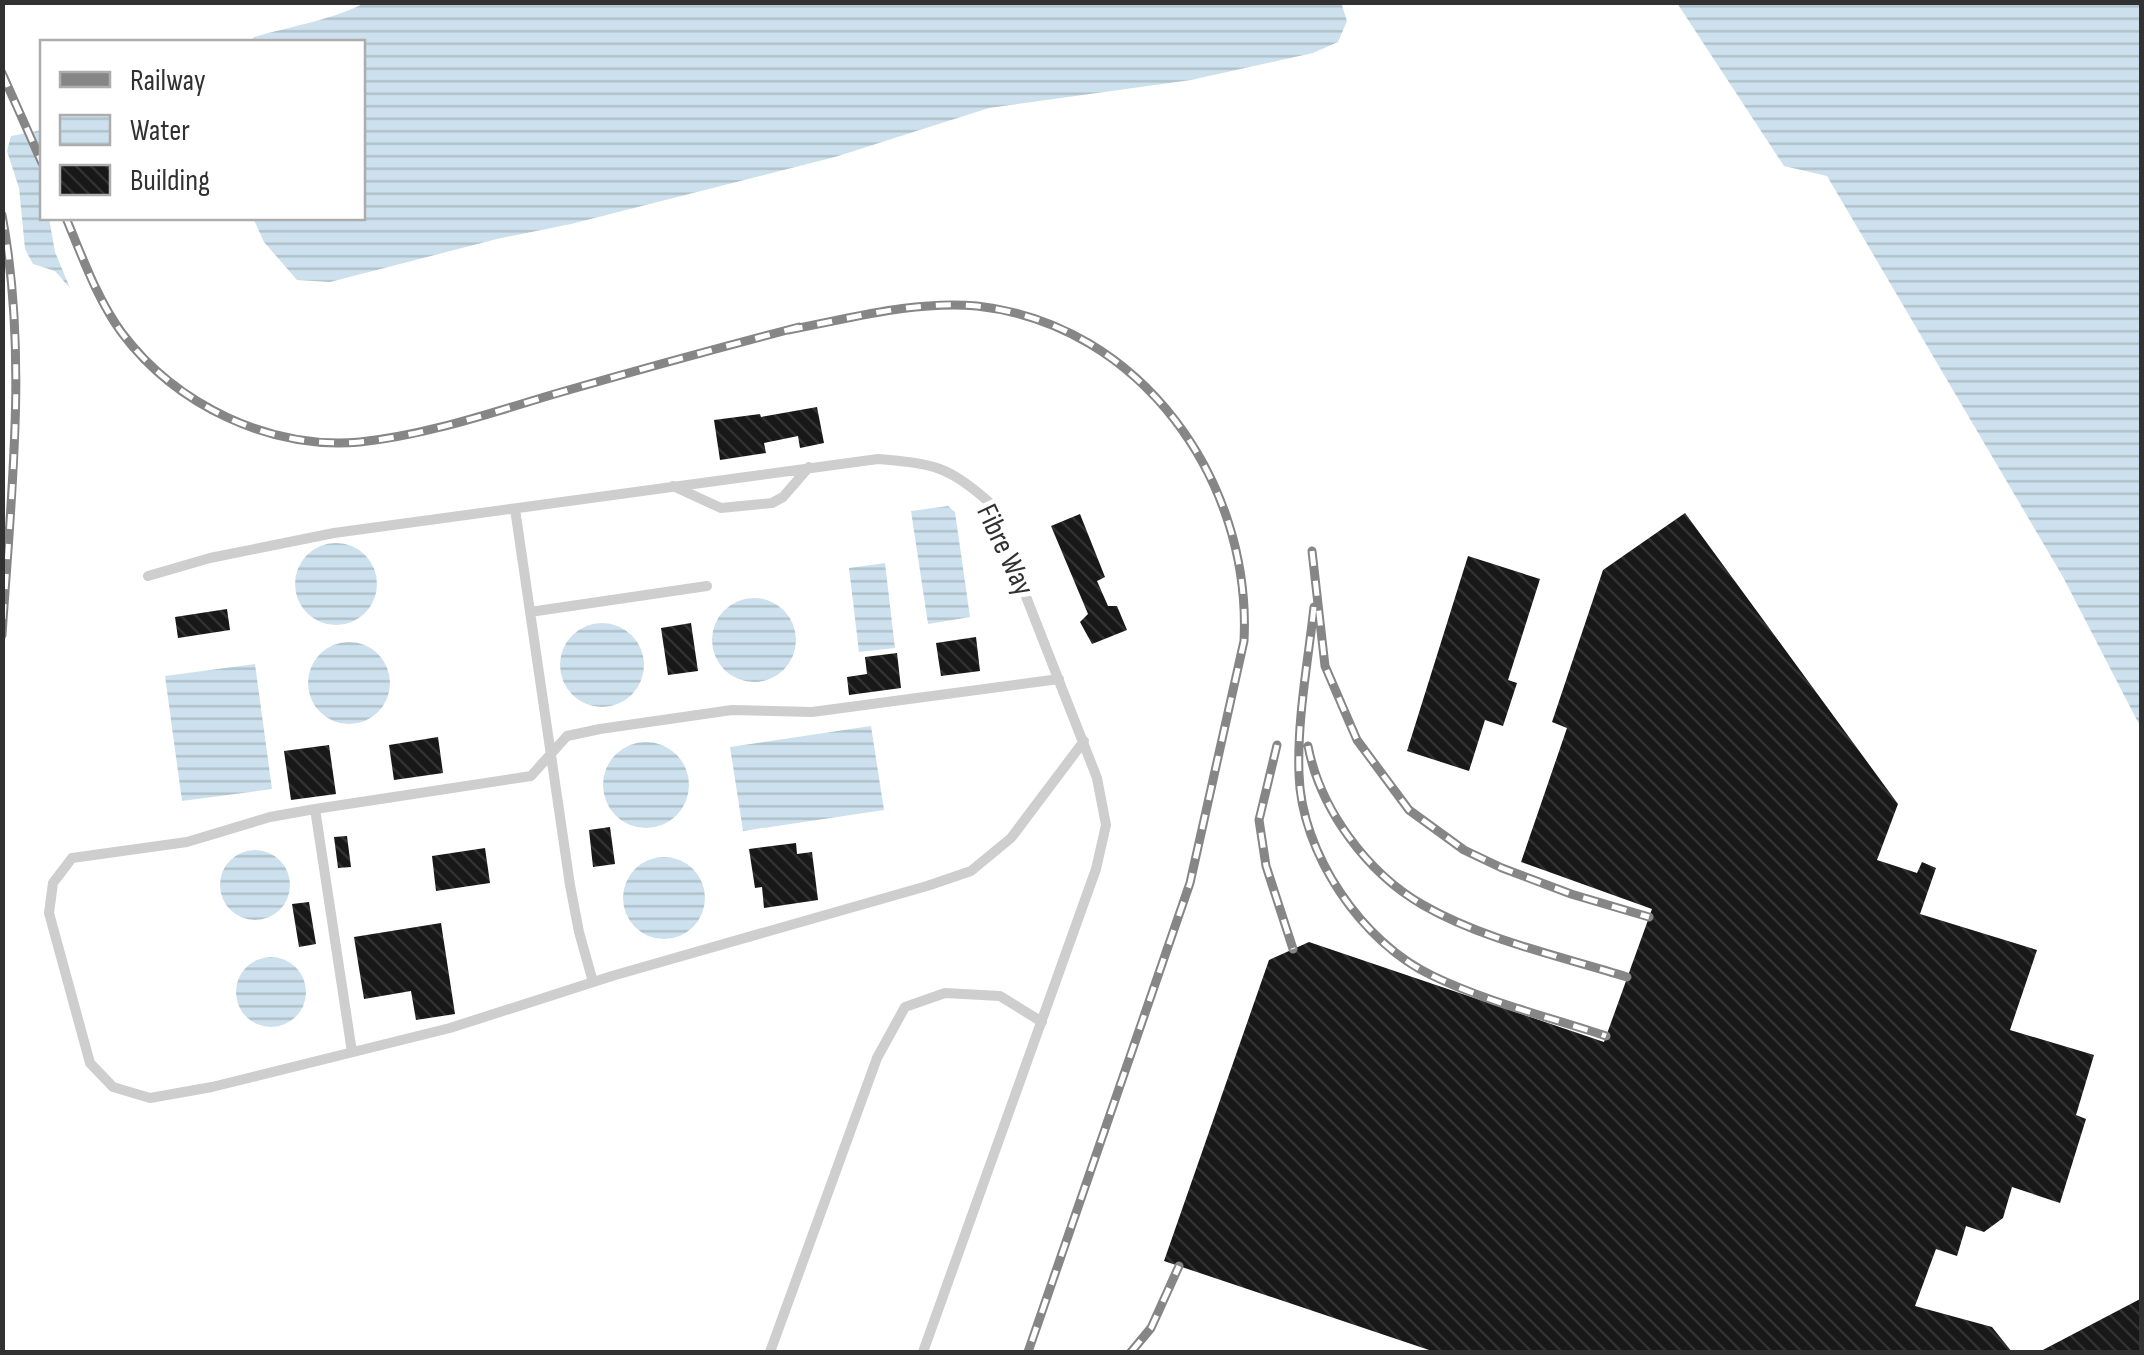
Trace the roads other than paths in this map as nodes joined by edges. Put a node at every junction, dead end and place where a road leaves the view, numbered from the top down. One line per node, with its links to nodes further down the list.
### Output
1 (810, 466): 2 (lane, Fibre Way); 2 (lane); 7 (lane, Fibre Way)
2 (673, 486): 3 (lane, Fibre Way)
3 (515, 509): 4 (lane, Fibre Way); 6 (lane)
4 (148, 576)
5 (708, 586): 6 (lane)
6 (530, 612): 9 (lane)
7 (1060, 679): 8 (lane, Fibre Way); 9 (lane)
8 (1084, 741): 11 (lane); 12 (lane, Fibre Way)
9 (550, 756): 10 (lane); 11 (lane)
10 (316, 809): 13 (lane); 13 (lane)
11 (594, 982): 13 (lane)
12 (1042, 1022): 14 (lane); 15 (lane, Fibre Way)
13 (352, 1052)
14 (770, 1352)
15 (923, 1352)

